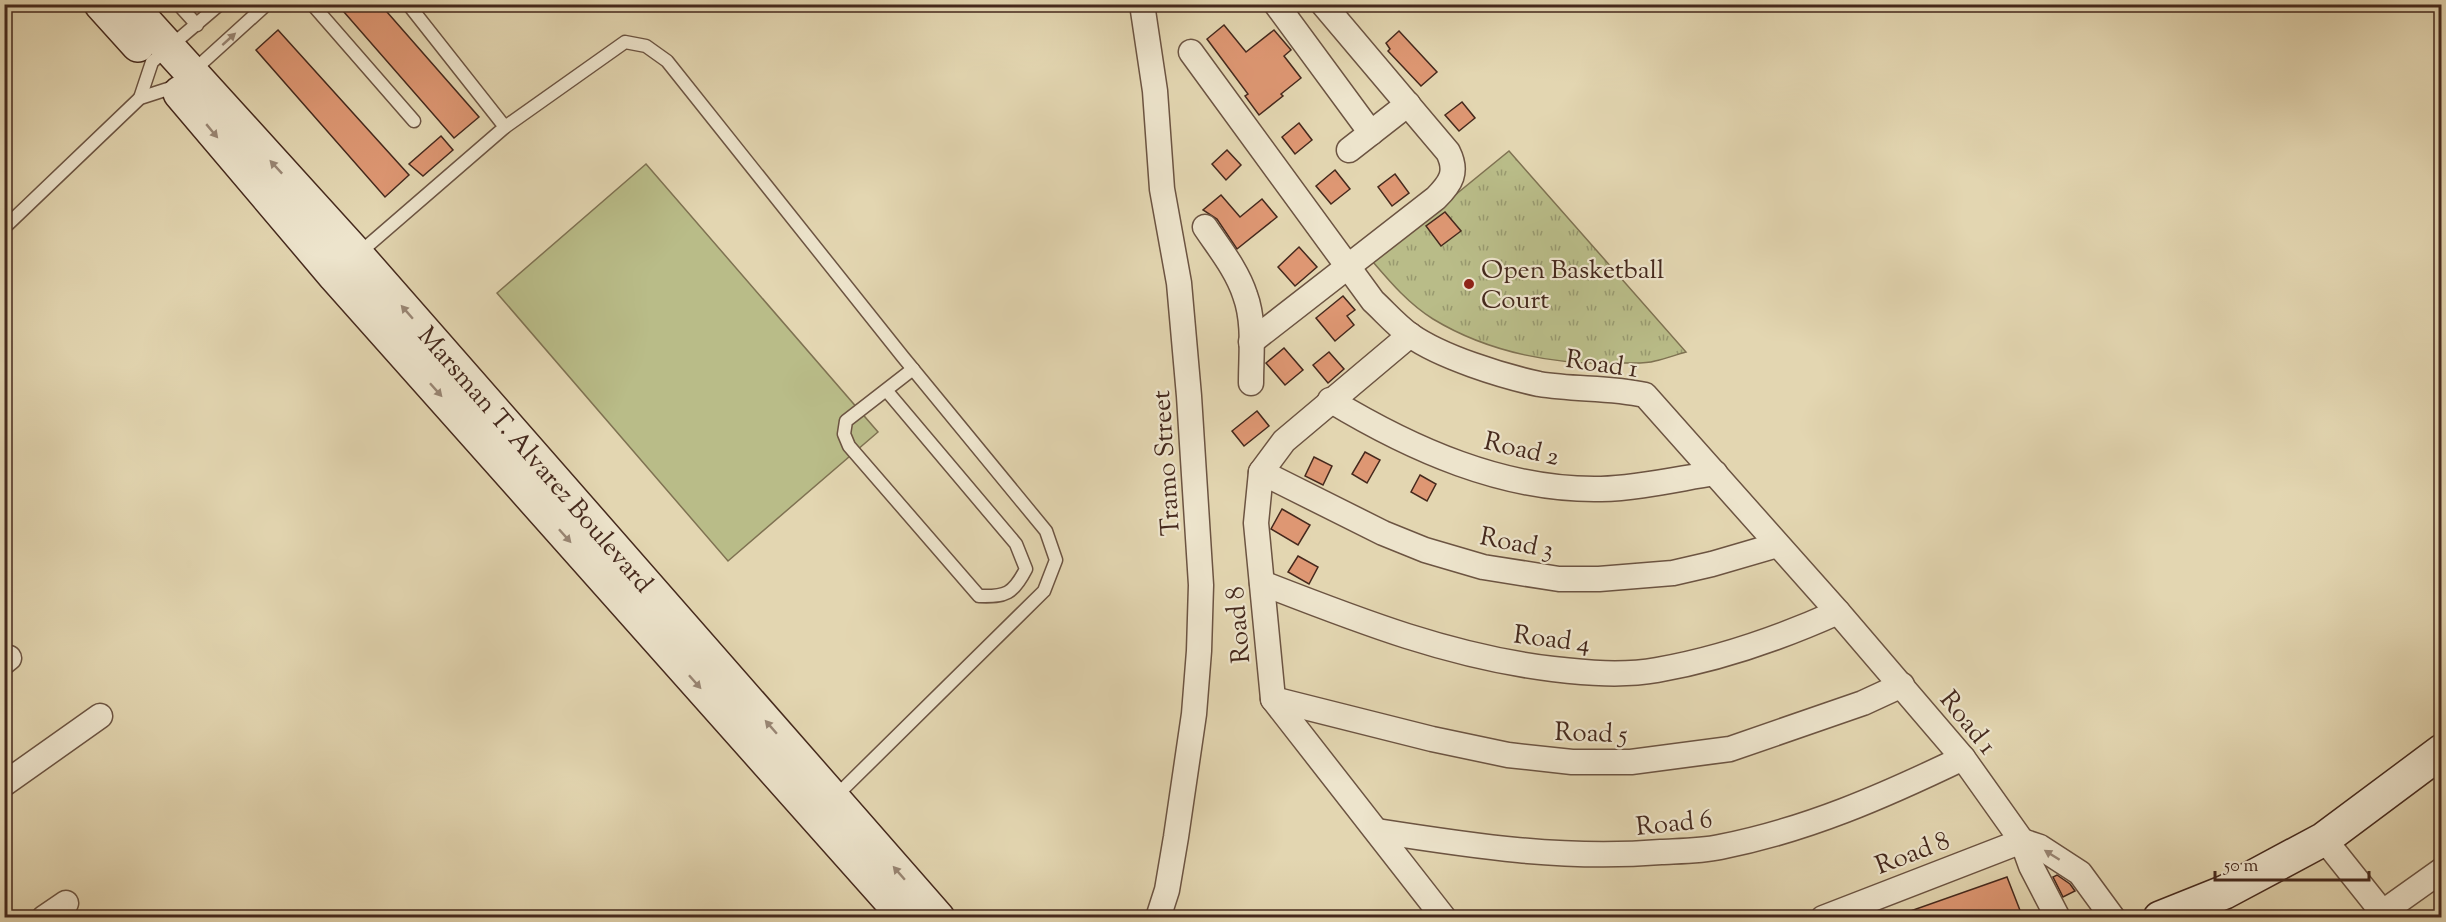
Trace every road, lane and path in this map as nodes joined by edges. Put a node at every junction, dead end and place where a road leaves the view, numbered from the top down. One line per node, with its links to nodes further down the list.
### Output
1 (101, 4): 13 (street, Marsman T. Alvarez Boulevard)
2 (129, 4): 13 (street, Marsman T. Alvarez Boulevard)
3 (178, 4): 11 (lane)
4 (220, 4): 11 (lane)
5 (267, 4): 14 (lane, one-way to 5)
6 (312, 4): 17 (lane)
7 (408, 4): 18 (lane)
8 (1142, 4): 52 (street, Tramo Street)
9 (1276, 4): 19 (street)
10 (1323, 4): 16 (street)
11 (197, 25): 13 (lane)
12 (1191, 52): 24 (street, Road 1)
13 (160, 55): 14 (street, Marsman T. Alvarez Boulevard); 15 (lane)
14 (182, 80): 15 (lane); 23 (street, Marsman T. Alvarez Boulevard)
15 (140, 98): 22 (lane)
16 (1408, 104): 19 (street); 24 (street)
17 (414, 121)
18 (505, 127): 23 (lane); 27 (lane)
19 (1371, 133): 20 (street)
20 (1349, 150)
21 (1205, 227): 26 (street)
22 (4, 228)
23 (346, 266): 42 (street, Marsman T. Alvarez Boulevard)
24 (1349, 266): 25 (street, Road 1); 26 (street)
25 (1410, 335): 30 (street); 32 (street, Road 1)
26 (1251, 342): 28 (street)
27 (913, 369): 29 (lane); 42 (lane)
28 (1251, 383)
29 (886, 390): 29 (lane)
30 (1330, 400): 31 (street); 32 (street, Road 2)
31 (1261, 472): 33 (street, Road 3); 34 (street, Road 8)
32 (1715, 473): 33 (street, Road 1)
33 (1777, 545): 35 (street, Road 1)
34 (1262, 583): 35 (street, Road 4); 37 (street, Road 8)
35 (1838, 612): 36 (street, Road 1)
36 (1902, 685): 37 (street, Road 5); 40 (street, Road 1)
37 (1273, 699): 43 (street)
38 (100, 716): 41 (street)
39 (2442, 751): 44 (street)
40 (1963, 758): 43 (street, Road 6); 45 (street, Road 1)
41 (4, 784)
42 (823, 806): 50 (street, Marsman T. Alvarez Boulevard); 51 (street, Marsman T. Alvarez Boulevard, one-way to 42)
43 (1377, 831): 53 (street)
44 (2324, 840): 48 (street); 57 (street)
45 (2022, 841): 54 (street, Road 8); 55 (street); 56 (street, one-way to 45)
46 (2442, 870): 48 (street)
47 (66, 903): 49 (street)
48 (2385, 915)
49 (44, 918)
50 (906, 918)
51 (938, 918)
52 (1158, 918)
53 (1444, 918)
54 (1823, 918)
55 (2058, 918)
56 (2113, 918)
57 (2160, 918)

